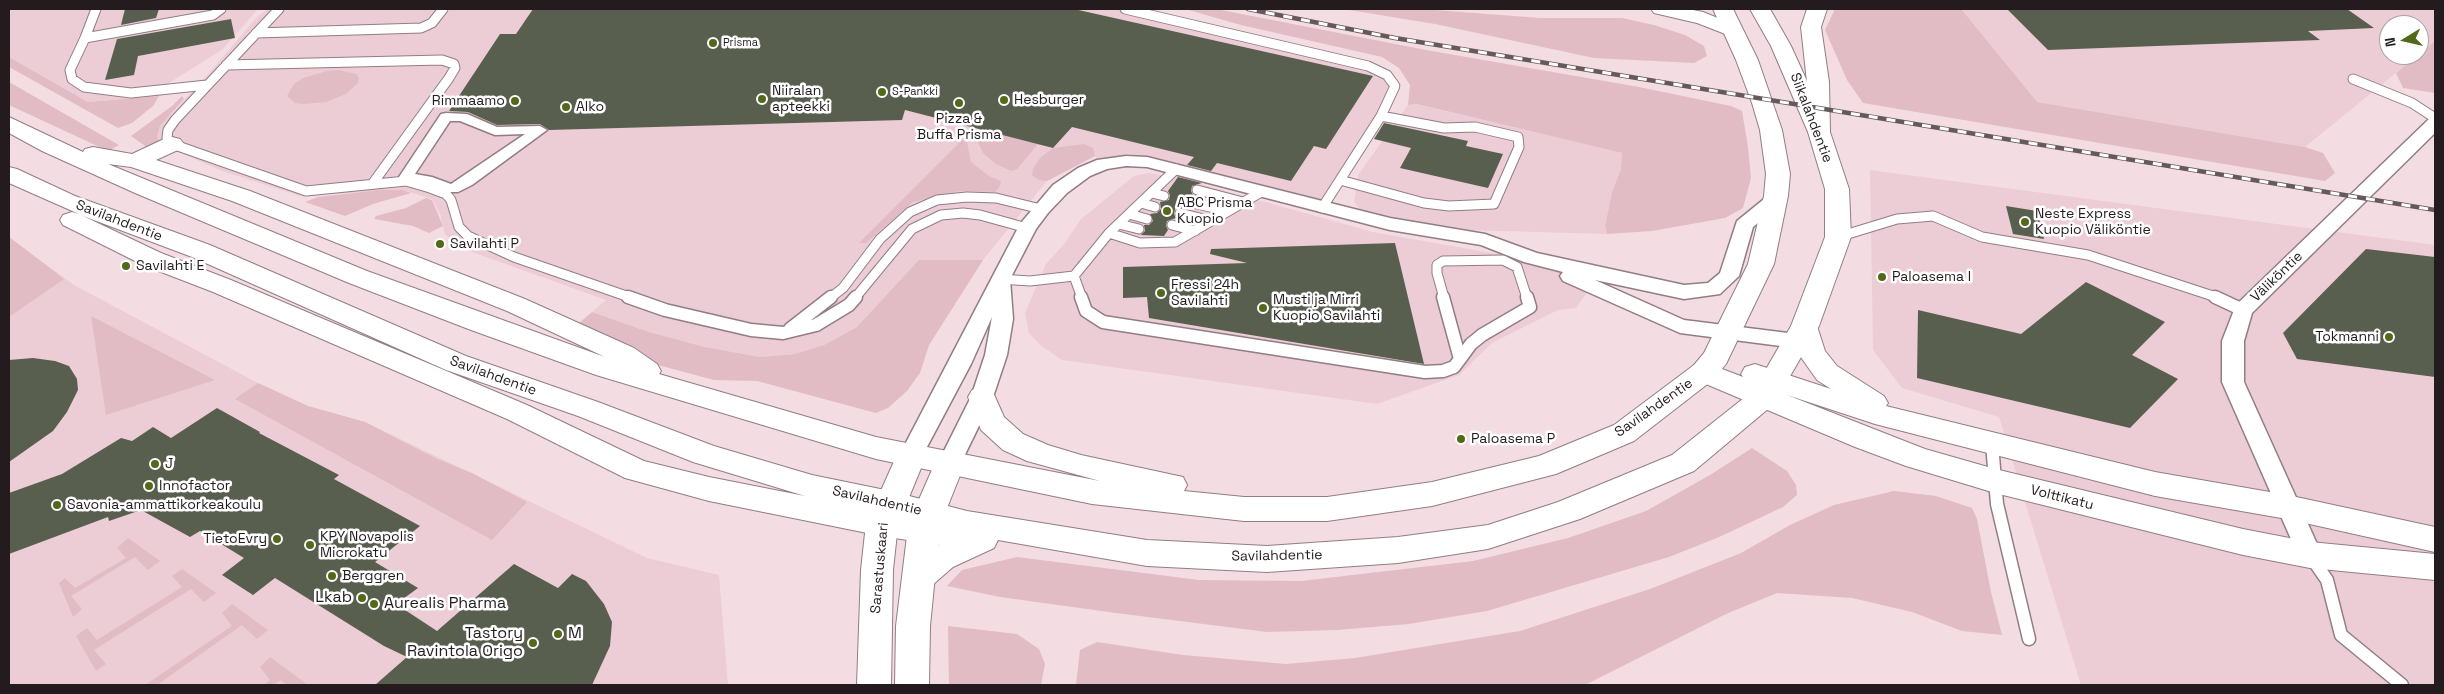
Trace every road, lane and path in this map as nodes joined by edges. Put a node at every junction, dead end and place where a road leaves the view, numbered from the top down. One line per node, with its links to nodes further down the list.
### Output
1 (96, 9): 12 (lane)
2 (221, 9): 12 (lane)
3 (279, 9): 11 (lane)
4 (443, 9): 11 (lane)
5 (1125, 9): 16 (lane)
6 (1661, 9): 10 (main road)
7 (1723, 9): 10 (main road)
8 (1760, 9): 20 (main road, Siikalahdentie)
9 (1817, 9): 20 (main road)
10 (1733, 31): 33 (main road)
11 (256, 33): 13 (lane)
12 (85, 38): 15 (lane)
13 (226, 65): 15 (lane); 28 (lane)
14 (2353, 80): 17 (lane)
15 (207, 85): 21 (lane)
16 (1380, 116): 27 (lane); 27 (lane)
17 (2435, 118)
18 (2435, 123): 59 (street, Väliköntie)
19 (9, 124): 22 (main road, Savilahdentie)
20 (1819, 132): 52 (main road, Siikalahdentie)
21 (172, 144): 23 (main road); 28 (lane)
22 (50, 146): 23 (main road); 65 (main road, Savilahdentie)
23 (135, 161): 65 (main road)
24 (9, 174): 75 (main road, Savilahdentie); 75 (main road)
25 (406, 177): 25 (street)
26 (1171, 179): 30 (lane); 31 (street); 39 (street)
27 (1340, 180): 38 (lane)
28 (373, 183): 61 (lane)
29 (1197, 190): 35 (lane)
30 (1152, 192): 32 (lane); 36 (lane)
31 (1261, 192): 35 (lane); 38 (street)
32 (1164, 196)
33 (1776, 199): 55 (street); 60 (main road)
34 (1188, 202): 40 (lane)
35 (1243, 202): 40 (lane)
36 (1140, 203): 37 (lane); 42 (lane)
37 (1155, 207)
38 (1322, 208): 54 (street)
39 (1040, 209): 47 (street); 61 (lane)
40 (1227, 211): 44 (lane)
41 (1180, 213): 44 (lane)
42 (1129, 214): 43 (lane); 45 (lane)
43 (1147, 218)
44 (1211, 221): 49 (lane)
45 (1119, 224): 48 (lane); 50 (lane)
46 (1172, 225): 49 (lane)
47 (1027, 228): 58 (street); 61 (lane)
48 (1139, 229)
49 (1194, 231): 53 (lane)
50 (1109, 233): 53 (lane); 57 (lane)
51 (1164, 235): 53 (lane)
52 (1838, 237): 59 (lane); 62 (main road, Siikalahdentie)
53 (1180, 240)
54 (1485, 240): 55 (street); 56 (lane)
55 (1531, 258): 60 (street)
56 (1494, 259): 63 (lane); 63 (lane)
57 (1074, 276): 58 (lane); 63 (lane)
58 (1000, 280): 67 (street); 70 (street)
59 (2243, 310): 73 (street, Väliköntie)
60 (1728, 332): 62 (street); 64 (main road)
61 (783, 333)
62 (1801, 333): 66 (main road, Siikalahdentie); 68 (main road, Volttikatu)
63 (1460, 359)
64 (1710, 364): 66 (main road, Volttikatu); 74 (main road, Savilahdentie)
65 (668, 386): 70 (main road, Savilahdentie)
66 (1768, 389): 68 (main road, Volttikatu); 72 (main road, Volttikatu); 77 (main road, Savilahdentie)
67 (982, 397): 71 (street); 74 (main road)
68 (1904, 420): 69 (main road, Volttikatu)
69 (1992, 444): 72 (lane); 73 (main road, Volttikatu)
70 (911, 456): 71 (main road, Savilahdentie); 75 (main road, Sarastuskaari)
71 (950, 463): 74 (main road, Savilahdentie); 76 (main road)
72 (1995, 481): 80 (main road, Volttikatu); 83 (lane)
73 (2287, 507): 79 (main road, Volttikatu); 80 (street, Väliköntie)
74 (1244, 509)
75 (886, 513): 76 (main road); 84 (main road, Sarastuskaari)
76 (927, 522): 77 (main road, Savilahdentie); 78 (main road); 82 (main road)
77 (1035, 535): 78 (main road)
78 (983, 539): 82 (main road)
79 (2435, 540)
80 (2310, 555): 81 (main road, Volttikatu); 86 (lane)
81 (2435, 567)
82 (918, 578): 85 (main road)
83 (2028, 639)
84 (874, 685)
85 (912, 685)
86 (2402, 685)

